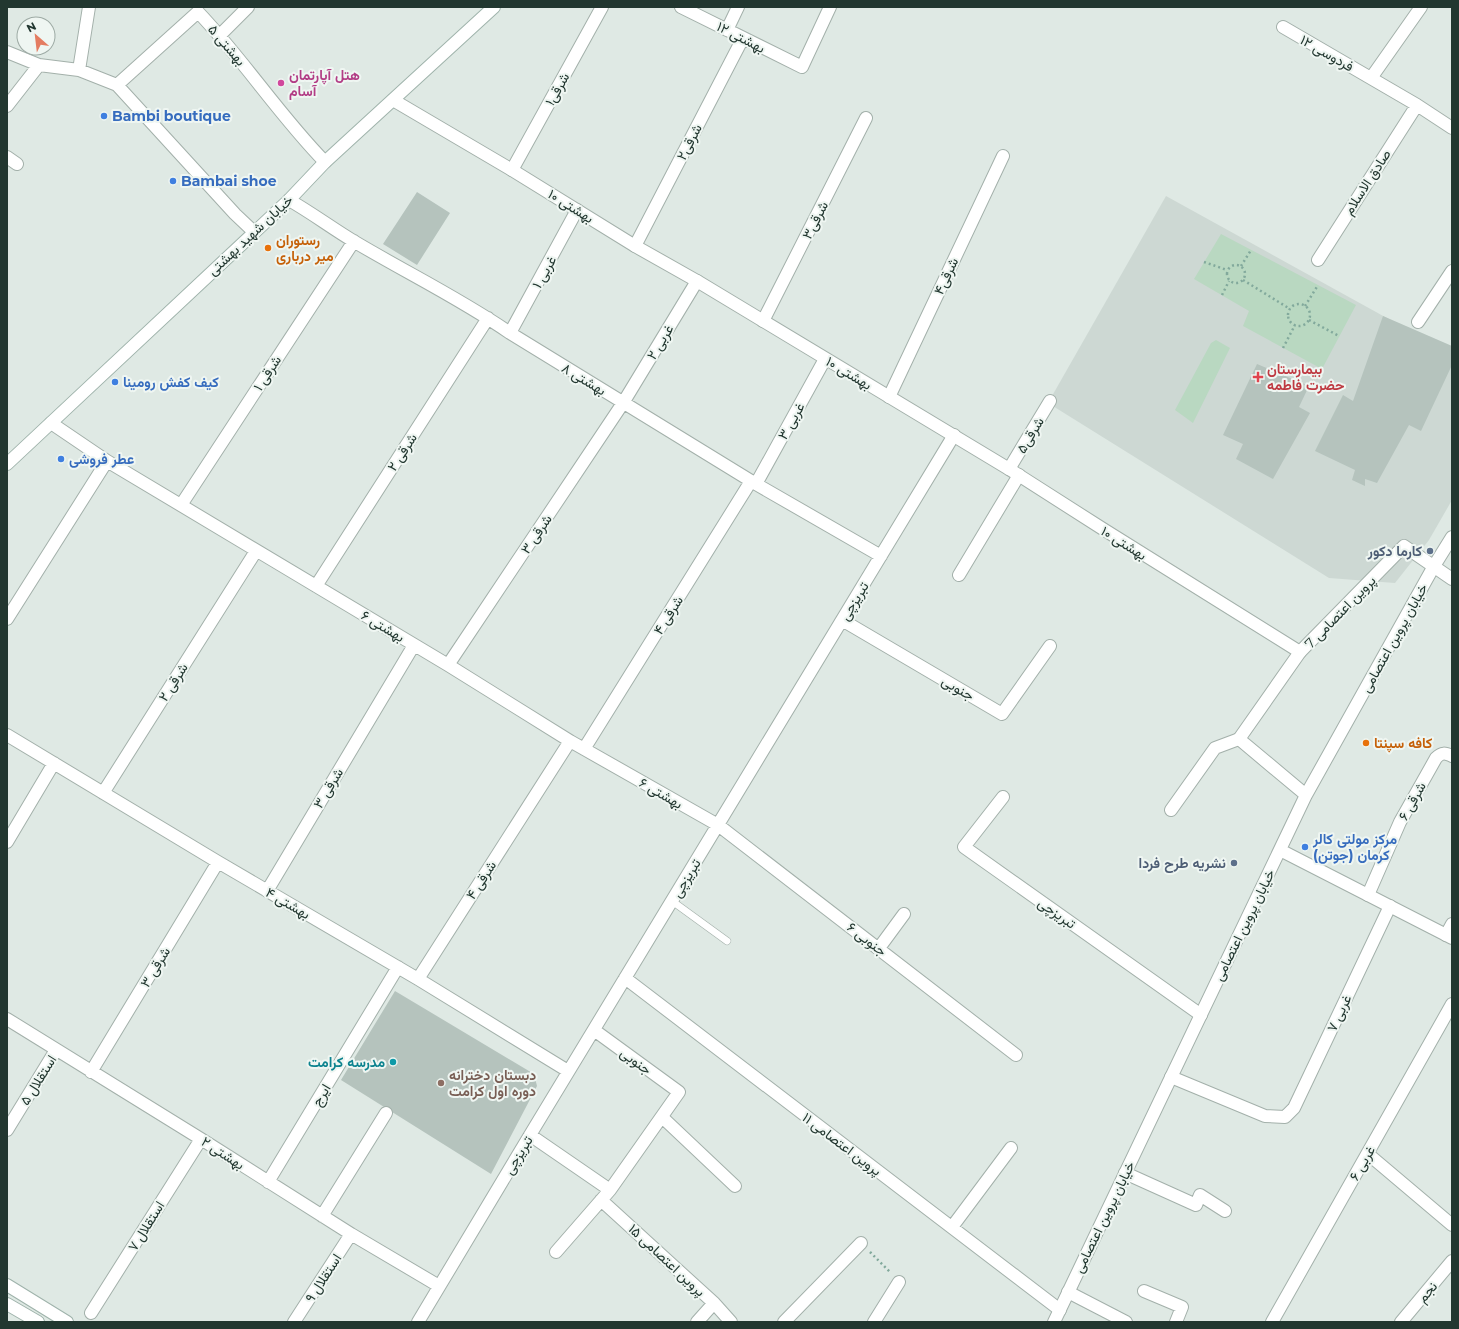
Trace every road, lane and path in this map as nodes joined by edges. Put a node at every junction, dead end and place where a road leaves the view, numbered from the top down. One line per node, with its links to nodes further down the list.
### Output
1 (89, 7): 15 (street)
2 (248, 7): 11 (street)
3 (494, 7): 18 (street, خیابان شهید بهشتی)
4 (602, 7): 27 (street, شرقی۱)
5 (681, 7): 10 (street, بهشتی ۱۲)
6 (738, 7): 10 (street)
7 (830, 7): 12 (street, بهشتی ۱۲)
8 (1421, 7): 16 (street)
9 (1282, 27): 16 (street, فردوسی ۱۲)
10 (727, 30): 12 (street, بهشتی ۱۲)
11 (220, 35): 17 (street, بهشتی ۵); 25 (street, بهشتی ۵)
12 (743, 38): 32 (street, شرقی۲)
13 (7, 52): 14 (street)
14 (39, 65): 15 (street); 20 (street)
15 (79, 70): 17 (street)
16 (1371, 78): 19 (street, فردوسی ۱۲)
17 (117, 85): 30 (street)
18 (393, 100): 25 (street, خیابان شهید بهشتی); 27 (street, بهشتی ۱۰)
19 (1417, 105): 22 (street, فردوسی ۱۲); 34 (street, صادق الاسلام)
20 (7, 106)
21 (866, 118): 48 (street, شرقی۳)
22 (1452, 128)
23 (1003, 156): 55 (street, شرقی۴)
24 (7, 157): 26 (street)
25 (325, 162): 28 (street, خیابان شهید بهشتی)
26 (17, 164)
27 (512, 170): 29 (street, بهشتی ۱۰)
28 (289, 200): 30 (street, خیابان شهید بهشتی); 31 (street, بهشتی ۸)
29 (577, 210): 32 (street, بهشتی ۱۰); 51 (street, غربی ۱)
30 (254, 232): 58 (street, خیابان شهید بهشتی)
31 (354, 241): 46 (street, بهشتی ۸); 64 (street, شرقی ۱)
32 (635, 246): 40 (street, بهشتی ۱۰)
33 (1251, 250): 36 (path)
34 (1318, 260)
35 (1204, 262): 37 (path)
36 (1241, 266): 37 (path); 39 (path)
37 (1227, 270): 41 (path)
38 (1452, 271): 49 (street)
39 (1243, 280): 41 (path); 45 (path)
40 (696, 281): 48 (street, بهشتی ۱۰); 57 (street, غربی ۲)
41 (1230, 281): 43 (path)
42 (1318, 285): 44 (path)
43 (1222, 295)
44 (1305, 306): 45 (path); 47 (path)
45 (1290, 309): 50 (path)
46 (488, 318): 51 (street, بهشتی ۸); 71 (street, شرقی ۲)
47 (1309, 320): 50 (path); 52 (path)
48 (764, 321): 54 (street, بهشتی ۱۰)
49 (1418, 322)
50 (1295, 325): 53 (path)
51 (510, 333): 57 (street, بهشتی ۸)
52 (1340, 336)
53 (1283, 348)
54 (825, 359): 55 (street, بهشتی ۱۰); 63 (street, غربی ۳)
55 (889, 397): 59 (street, بهشتی ۱۰)
56 (1050, 401): 62 (street, شرقی۵)
57 (623, 403): 63 (street, بهشتی ۸); 77 (street, شرقی ۳)
58 (50, 423): 60 (street, بهشتی ۶); 61 (street, خیابان شهید بهشتی)
59 (954, 435): 62 (street, بهشتی ۱۰); 67 (street, تبریزچی)
60 (107, 461): 64 (street, بهشتی ۶); 72 (street)
61 (7, 464)
62 (1014, 472): 69 (street, شرقی۵); 76 (street, بهشتی ۱۰)
63 (754, 482): 67 (street, بهشتی ۸); 81 (street, شرقی ۴)
64 (181, 505): 66 (street, بهشتی ۶)
65 (1452, 537): 68 (street, خیابان پروین اعتصامی)
66 (256, 551): 71 (street, بهشتی ۶); 84 (street, شرقی ۲)
67 (881, 556): 73 (street, تبریزچی)
68 (1434, 566): 70 (street); 76 (street, پروین اعتصامی 7); 85 (street, خیابان پروین اعتصامی)
69 (959, 575)
70 (1452, 579)
71 (316, 586): 74 (street, بهشتی ۶)
72 (7, 618)
73 (842, 620): 75 (street, جنوبی); 88 (street, تبریزچی)
74 (414, 645): 77 (street, بهشتی ۶); 92 (street, شرقی ۳)
75 (1050, 646)
76 (1300, 652): 79 (street)
77 (448, 665): 80 (street, بهشتی ۶)
78 (7, 735): 83 (street, بهشتی ۴)
79 (1239, 739): 85 (street); 87 (street)
80 (570, 741): 81 (street, بهشتی ۶); 102 (street, شرقی ۴)
81 (584, 749): 88 (street, بهشتی ۶)
82 (1446, 755): 93 (street, شرقی ۶)
83 (54, 763): 84 (street, بهشتی ۴); 89 (street)
84 (103, 793): 91 (street, بهشتی ۴)
85 (1306, 795): 90 (street, خیابان پروین اعتصامی)
86 (1003, 797): 104 (street, تبریزچی)
87 (1171, 810)
88 (718, 825): 94 (street, تبریزچی); 99 (street, جنوبی ۶)
89 (7, 842)
90 (1280, 850): 93 (street); 104 (street, خیابان پروین اعتصامی)
91 (218, 862): 92 (street, بهشتی ۴); 110 (street, ۳ شرقی)
92 (267, 891): 100 (street, بهشتی ۴)
93 (1368, 894): 95 (street)
94 (672, 901): 98 (lane); 101 (street, تبریزچی)
95 (1390, 906): 97 (street); 111 (street, غربی ۷)
96 (904, 914): 99 (street)
97 (1450, 932)
98 (727, 941)
99 (879, 948): 108 (street, جنوبی ۶)
100 (398, 967): 102 (street, بهشتی ۴); 120 (street, ایرج)
101 (625, 978): 106 (street, تبریزچی); 127 (street, پروین اعتصامی ۱۱)
102 (418, 979): 109 (street, بهشتی ۴)
103 (1452, 1004): 118 (street, غربی ۶)
104 (1201, 1015): 111 (street, خیابان پروین اعتصامی)
105 (7, 1019): 107 (street, بهشتی ۲)
106 (594, 1030): 109 (street, تبریزچی); 113 (street, جنوبی)
107 (56, 1050): 110 (street, بهشتی ۲); 114 (street, استقلال ۵)
108 (1016, 1054)
109 (568, 1071): 115 (street, تبریزچی)
110 (91, 1072): 116 (street, بهشتی ۲)
111 (1171, 1077): 119 (street, خیابان پروین اعتصامی)
112 (386, 1113): 125 (street)
113 (662, 1117): 121 (street); 122 (street)
114 (7, 1130)
115 (530, 1135): 122 (street); 134 (street, تبریزچی)
116 (201, 1139): 120 (street, بهشتی ۲); 140 (street, استقلال ۷)
117 (1011, 1148): 127 (street)
118 (1368, 1154): 126 (street); 152 (street, غربی ۶)
119 (1125, 1173): 124 (street); 136 (street, خیابان پروین اعتصامی)
120 (268, 1182): 125 (street, بهشتی ۲)
121 (735, 1186)
122 (610, 1190): 123 (street)
123 (601, 1200): 130 (street); 137 (street, پروین اعتصامی ۱۵)
124 (1225, 1211)
125 (322, 1216): 128 (street, بهشتی ۲)
126 (1452, 1225)
127 (952, 1227): 139 (street, پروین اعتصامی ۱۱)
128 (351, 1234): 134 (street, بهشتی ۲); 144 (street, استقلال ۹)
129 (862, 1243): 132 (path); 147 (street)
130 (556, 1252)
131 (1452, 1261): 153 (street, نجم)
132 (899, 1282): 148 (street)
133 (7, 1285): 143 (street)
134 (439, 1286): 141 (street, تبریزچی)
135 (1144, 1291): 151 (street)
136 (1068, 1292): 139 (street, خیابان پروین اعتصامی); 150 (street)
137 (714, 1303): 145 (street); 146 (street, پروین اعتصامی ۱۵)
138 (7, 1304): 142 (street)
139 (1060, 1310): 149 (street, خیابان پروین اعتصامی)
140 (91, 1313)
141 (423, 1320)
142 (38, 1322)
143 (67, 1322)
144 (294, 1322)
145 (697, 1322)
146 (731, 1322)
147 (784, 1322)
148 (874, 1322)
149 (1054, 1322)
150 (1126, 1322)
151 (1176, 1322)
152 (1272, 1322)
153 (1401, 1322)

